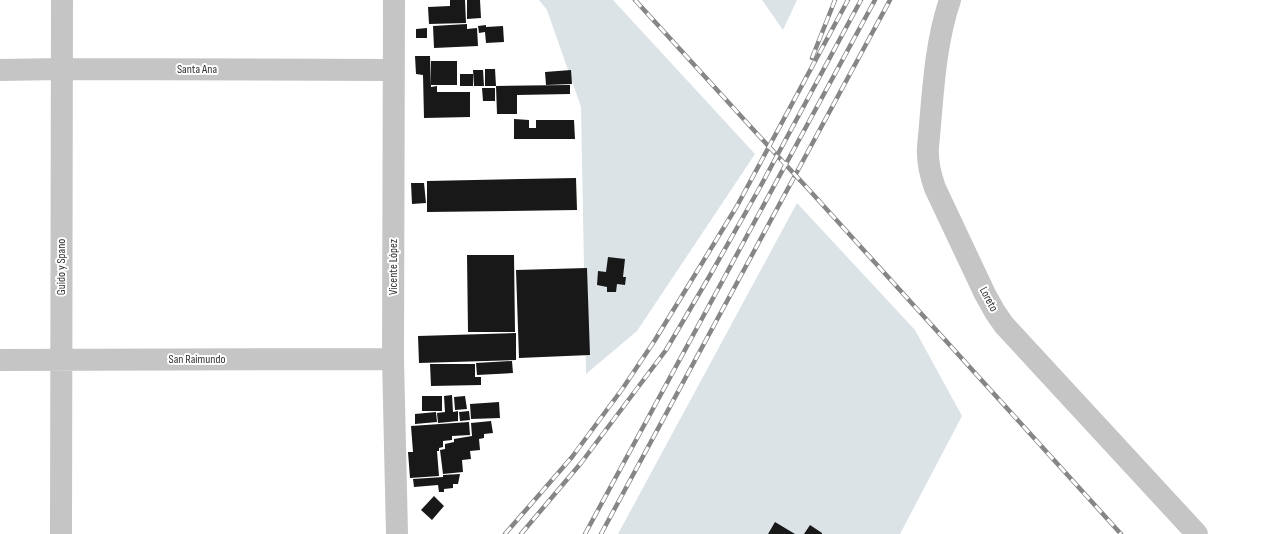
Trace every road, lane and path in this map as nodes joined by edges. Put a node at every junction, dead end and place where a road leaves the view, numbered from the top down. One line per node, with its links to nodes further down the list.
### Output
1 (62, 0): 4 (street, Guido y Spano)
2 (394, 0): 6 (street, Vicente López)
3 (950, 0): 12 (street, Loreto)
4 (61, 68): 5 (street, Santa Ana); 6 (street, Santa Ana); 7 (street, Guido y Spano)
5 (0, 70)
6 (393, 70): 8 (street, Vicente López)
7 (61, 359): 8 (street, San Raimundo); 9 (street, San Raimundo); 10 (street, Guido y Spano)
8 (393, 359): 11 (street, Vicente López)
9 (0, 360)
10 (61, 534)
11 (397, 534)
12 (1197, 534)

